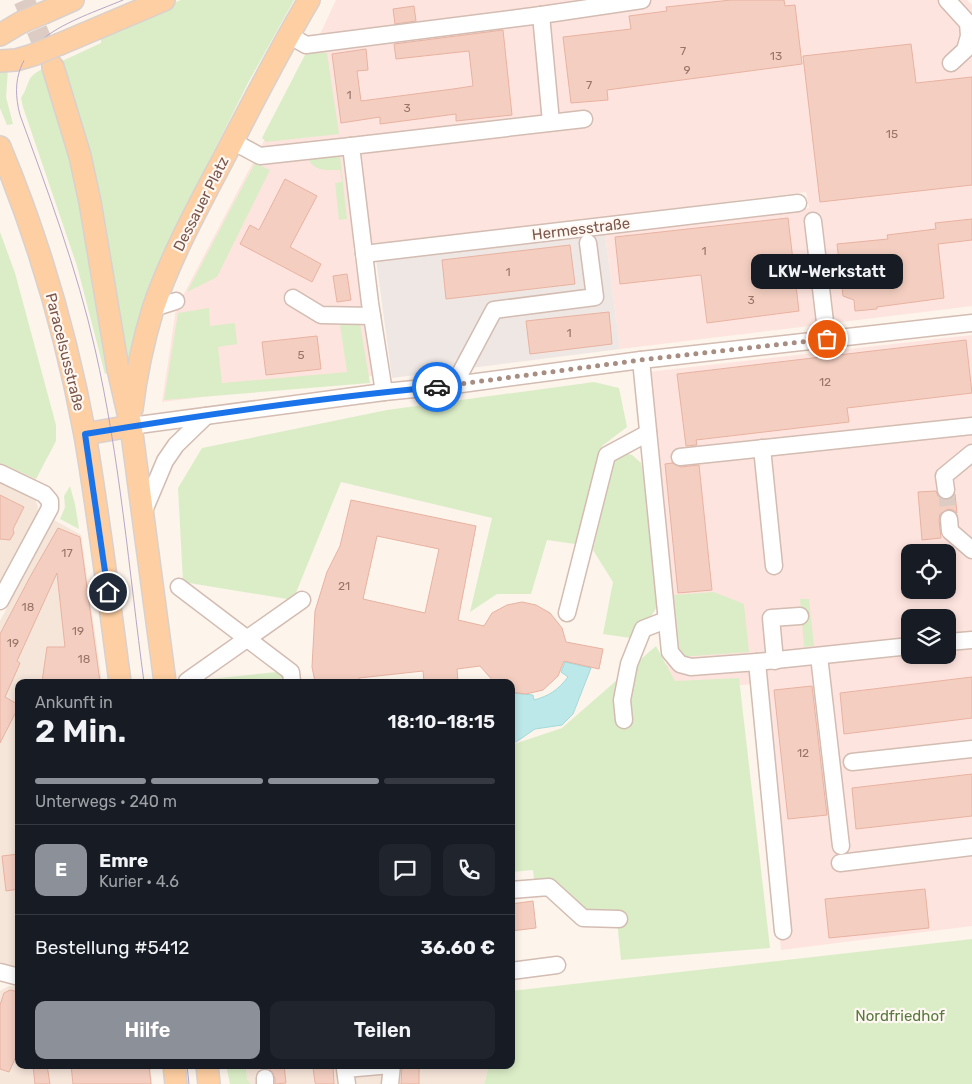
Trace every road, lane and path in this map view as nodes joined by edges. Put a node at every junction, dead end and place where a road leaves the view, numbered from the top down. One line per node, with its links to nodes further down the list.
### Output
1 (73, 0): 7 (main road, bridge)
2 (164, 0): 9 (main road, bridge)
3 (309, 0): 8 (main road, Dessauer Platz)
4 (642, 0): 6 (street)
5 (947, 0): 10 (street)
6 (542, 15): 8 (street); 13 (street)
7 (0, 35)
8 (289, 35): 14 (main road, Dessauer Platz)
9 (0, 61)
10 (951, 63)
11 (53, 67): 31 (main road)
12 (584, 118): 13 (street)
13 (552, 122): 15 (street)
14 (232, 142): 15 (street); 23 (main road, Dessauer Platz)
15 (351, 146): 20 (street)
16 (0, 147): 34 (main road, Paracelsusstraße)
17 (798, 203): 20 (street, Hermesstraße)
18 (813, 220): 26 (street)
19 (588, 244): 28 (street)
20 (364, 254): 24 (street)
21 (293, 298): 24 (street)
22 (176, 301): 23 (street)
23 (154, 308): 31 (main road, Dessauer Platz)
24 (372, 316): 29 (street)
25 (972, 322): 26 (street)
26 (827, 339): 27 (street)
27 (641, 360): 28 (street); 33 (street)
28 (454, 385): 29 (street)
29 (384, 392): 30 (street)
30 (206, 416): 31 (street); 40 (street)
31 (130, 424): 34 (main road); 40 (main road)
32 (972, 426): 35 (street)
33 (648, 433): 47 (street); 49 (street)
34 (85, 434): 58 (main road, Paracelsusstraße)
35 (762, 448): 37 (street); 43 (street)
36 (972, 453): 39 (street)
37 (680, 457)
38 (0, 473): 46 (street)
39 (946, 490)
40 (142, 514): 59 (main road)
41 (949, 519): 42 (street)
42 (972, 550)
43 (774, 566)
44 (180, 588): 50 (street)
45 (302, 600): 50 (street)
46 (0, 602)
47 (568, 613)
48 (800, 616): 55 (street)
49 (666, 620): 56 (street); 61 (street)
50 (247, 639): 57 (street); 60 (street)
51 (972, 640): 52 (street)
52 (956, 641)
53 (901, 643): 54 (street)
54 (826, 652): 55 (street); 64 (street)
55 (775, 661): 56 (street)
56 (757, 662): 69 (street)
57 (292, 677)
58 (120, 679)
59 (164, 679)
60 (190, 679)
61 (624, 720)
62 (972, 749): 63 (street)
63 (852, 762)
64 (841, 846)
65 (972, 847): 66 (street)
66 (840, 863)
67 (515, 890): 68 (street)
68 (619, 919)
69 (783, 931)
70 (556, 965): 71 (street)
71 (515, 970)
72 (0, 972): 73 (street)
73 (15, 976)
74 (174, 1069): 78 (main road)
75 (207, 1069): 79 (main road)
76 (345, 1069): 80 (street)
77 (392, 1069): 81 (street)
78 (176, 1084)
79 (209, 1084)
80 (347, 1084)
81 (390, 1084)

